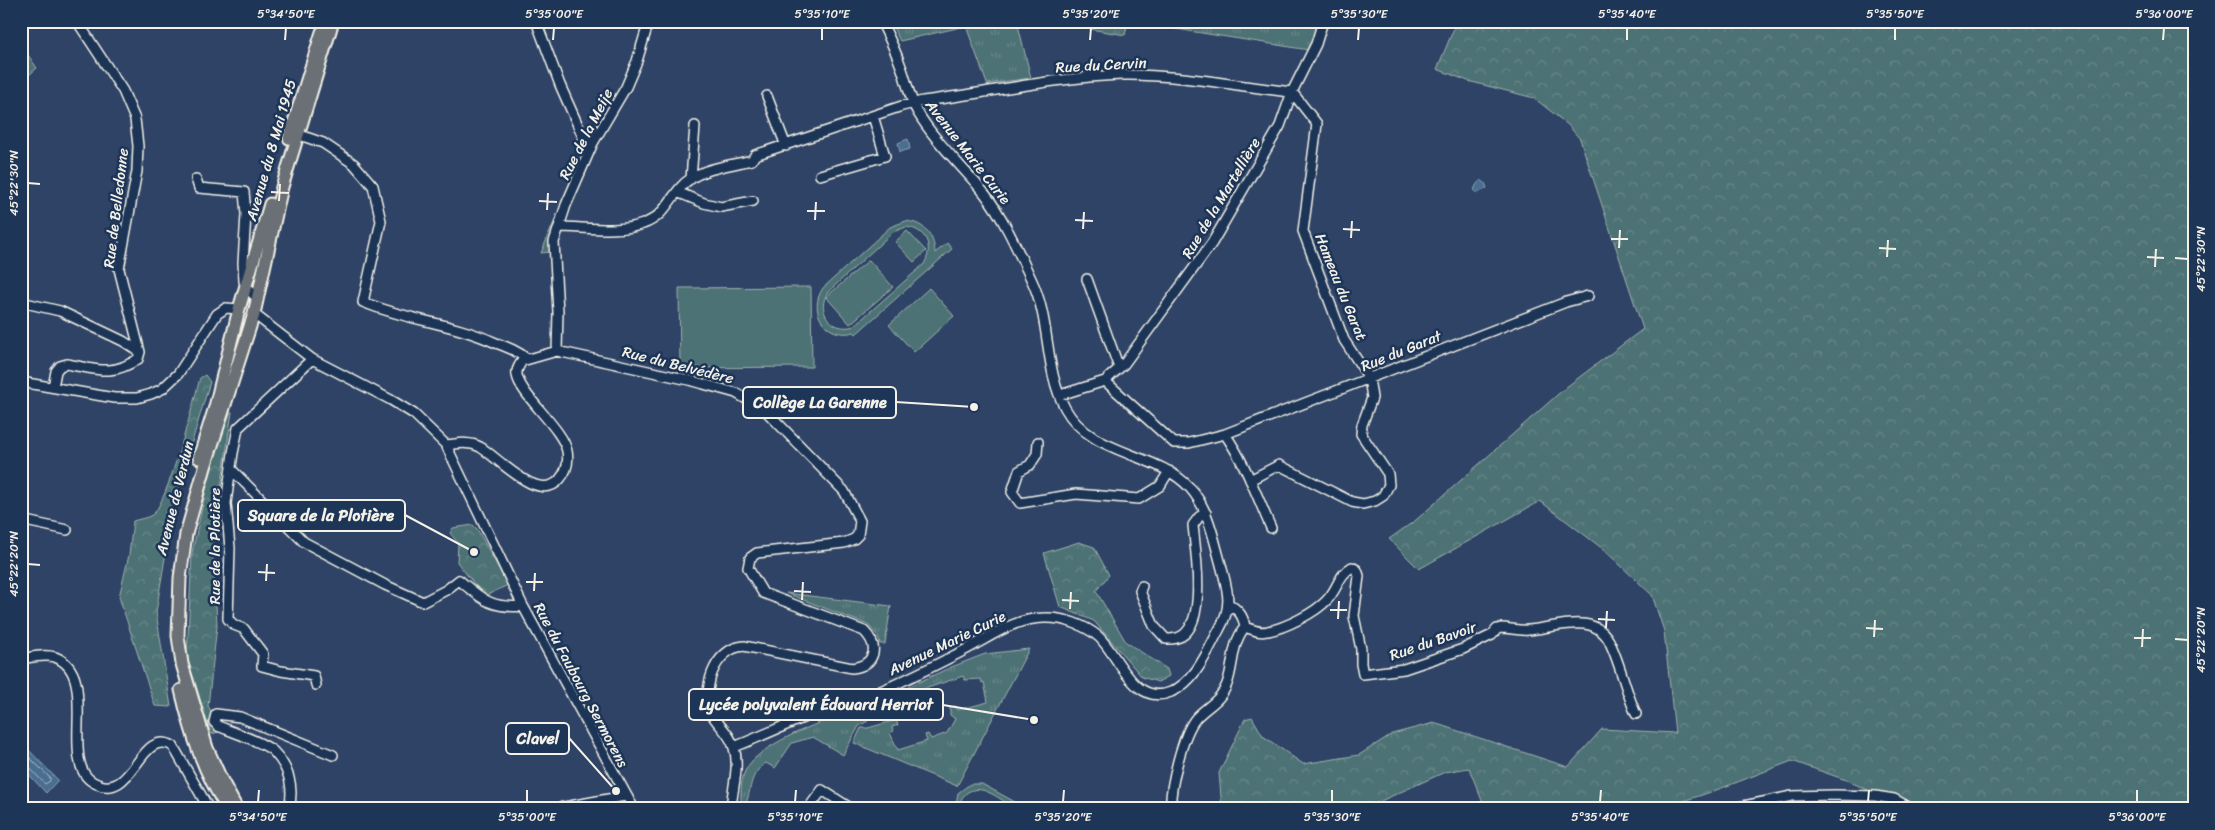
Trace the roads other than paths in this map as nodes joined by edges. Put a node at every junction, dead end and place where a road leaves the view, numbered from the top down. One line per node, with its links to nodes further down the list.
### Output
1 (78, 21): 30 (street, Rue de Belledonne)
2 (326, 21): 13 (main road, Avenue du 8 Mai 1945)
3 (333, 21): 13 (main road, Avenue du 8 Mai 1945)
4 (536, 21): 14 (street)
5 (649, 21): 14 (street, Rue de la Meije)
6 (880, 21): 10 (street, Avenue Marie Curie)
7 (1323, 21): 8 (street, Rue de la Martellière)
8 (1292, 92): 10 (street, Rue du Cervin); 33 (street, Rue de la Martellière); 34 (street, Hameau du Garat)
9 (767, 96): 15 (street)
10 (913, 103): 11 (street, Rue du Cervin); 38 (street, Avenue Marie Curie)
11 (873, 116): 15 (street, Rue du Cervin); 16 (street)
12 (695, 126): 18 (street)
13 (295, 133): 23 (main road, Avenue du 8 Mai 1945); 25 (main road, Avenue du 8 Mai 1945); 32 (street)
14 (593, 143): 21 (street, Rue de la Meije)
15 (786, 146): 18 (street, Rue du Cervin)
16 (820, 175)
17 (196, 179): 23 (street)
18 (691, 179): 19 (street, Rue du Cervin)
19 (677, 192): 20 (street); 21 (street, Rue du Cervin)
20 (753, 201)
21 (559, 227): 29 (street, Rue de la Meije)
22 (1087, 279): 33 (street)
23 (247, 288): 25 (street); 27 (main road, Avenue du 8 Mai 1945)
24 (1588, 296): 34 (street, Rue du Garat)
25 (258, 299): 28 (main road, Avenue du 8 Mai 1945)
26 (21, 302): 30 (street)
27 (239, 309): 28 (main road); 37 (street); 60 (main road, Avenue de Verdun)
28 (254, 314): 31 (street, Rue du Faubourg Sermorens); 61 (main road, Avenue de Verdun)
29 (557, 351): 32 (street); 56 (street, Rue du Belvédère)
30 (140, 352): 37 (street)
31 (312, 358): 41 (street, Rue du Faubourg Sermorens); 42 (street, Rue de la Plotière)
32 (527, 359): 41 (street)
33 (1119, 368): 35 (street, Rue de la Martellière)
34 (1369, 378): 39 (street, Rue du Garat); 44 (street)
35 (1105, 381): 38 (street, Rue de la Martellière); 39 (street, Rue du Garat)
36 (21, 382): 37 (street)
37 (53, 387)
38 (1060, 395): 43 (street, Avenue Marie Curie)
39 (1225, 434): 44 (street)
40 (1038, 442): 43 (street)
41 (446, 445): 51 (street, Rue du Faubourg Sermorens)
42 (231, 469): 51 (street, Rue de la Plotière); 54 (street, Rue de la Plotière)
43 (1169, 471): 45 (street, Avenue Marie Curie)
44 (1250, 480): 47 (street)
45 (1206, 513): 49 (street); 50 (street, Avenue Marie Curie)
46 (21, 520): 48 (street)
47 (1271, 528)
48 (67, 530)
49 (1142, 586)
50 (1229, 604): 52 (street); 56 (street, Avenue Marie Curie)
51 (523, 606): 58 (street, Rue du Faubourg Sermorens)
52 (1245, 627): 55 (street, Rue du Bavoir); 68 (street)
53 (21, 658): 59 (street)
54 (316, 685)
55 (1636, 714)
56 (734, 747): 65 (street, Rue du Belvédère)
57 (332, 755): 62 (street)
58 (625, 796): 63 (street); 64 (street, Rue du Faubourg Sermorens)
59 (209, 809)
60 (228, 809)
61 (237, 809)
62 (289, 809)
63 (555, 809)
64 (634, 809)
65 (730, 809)
66 (808, 809): 67 (street)
67 (852, 809)
68 (1171, 809)
69 (1729, 809): 70 (street)
70 (1912, 809)

